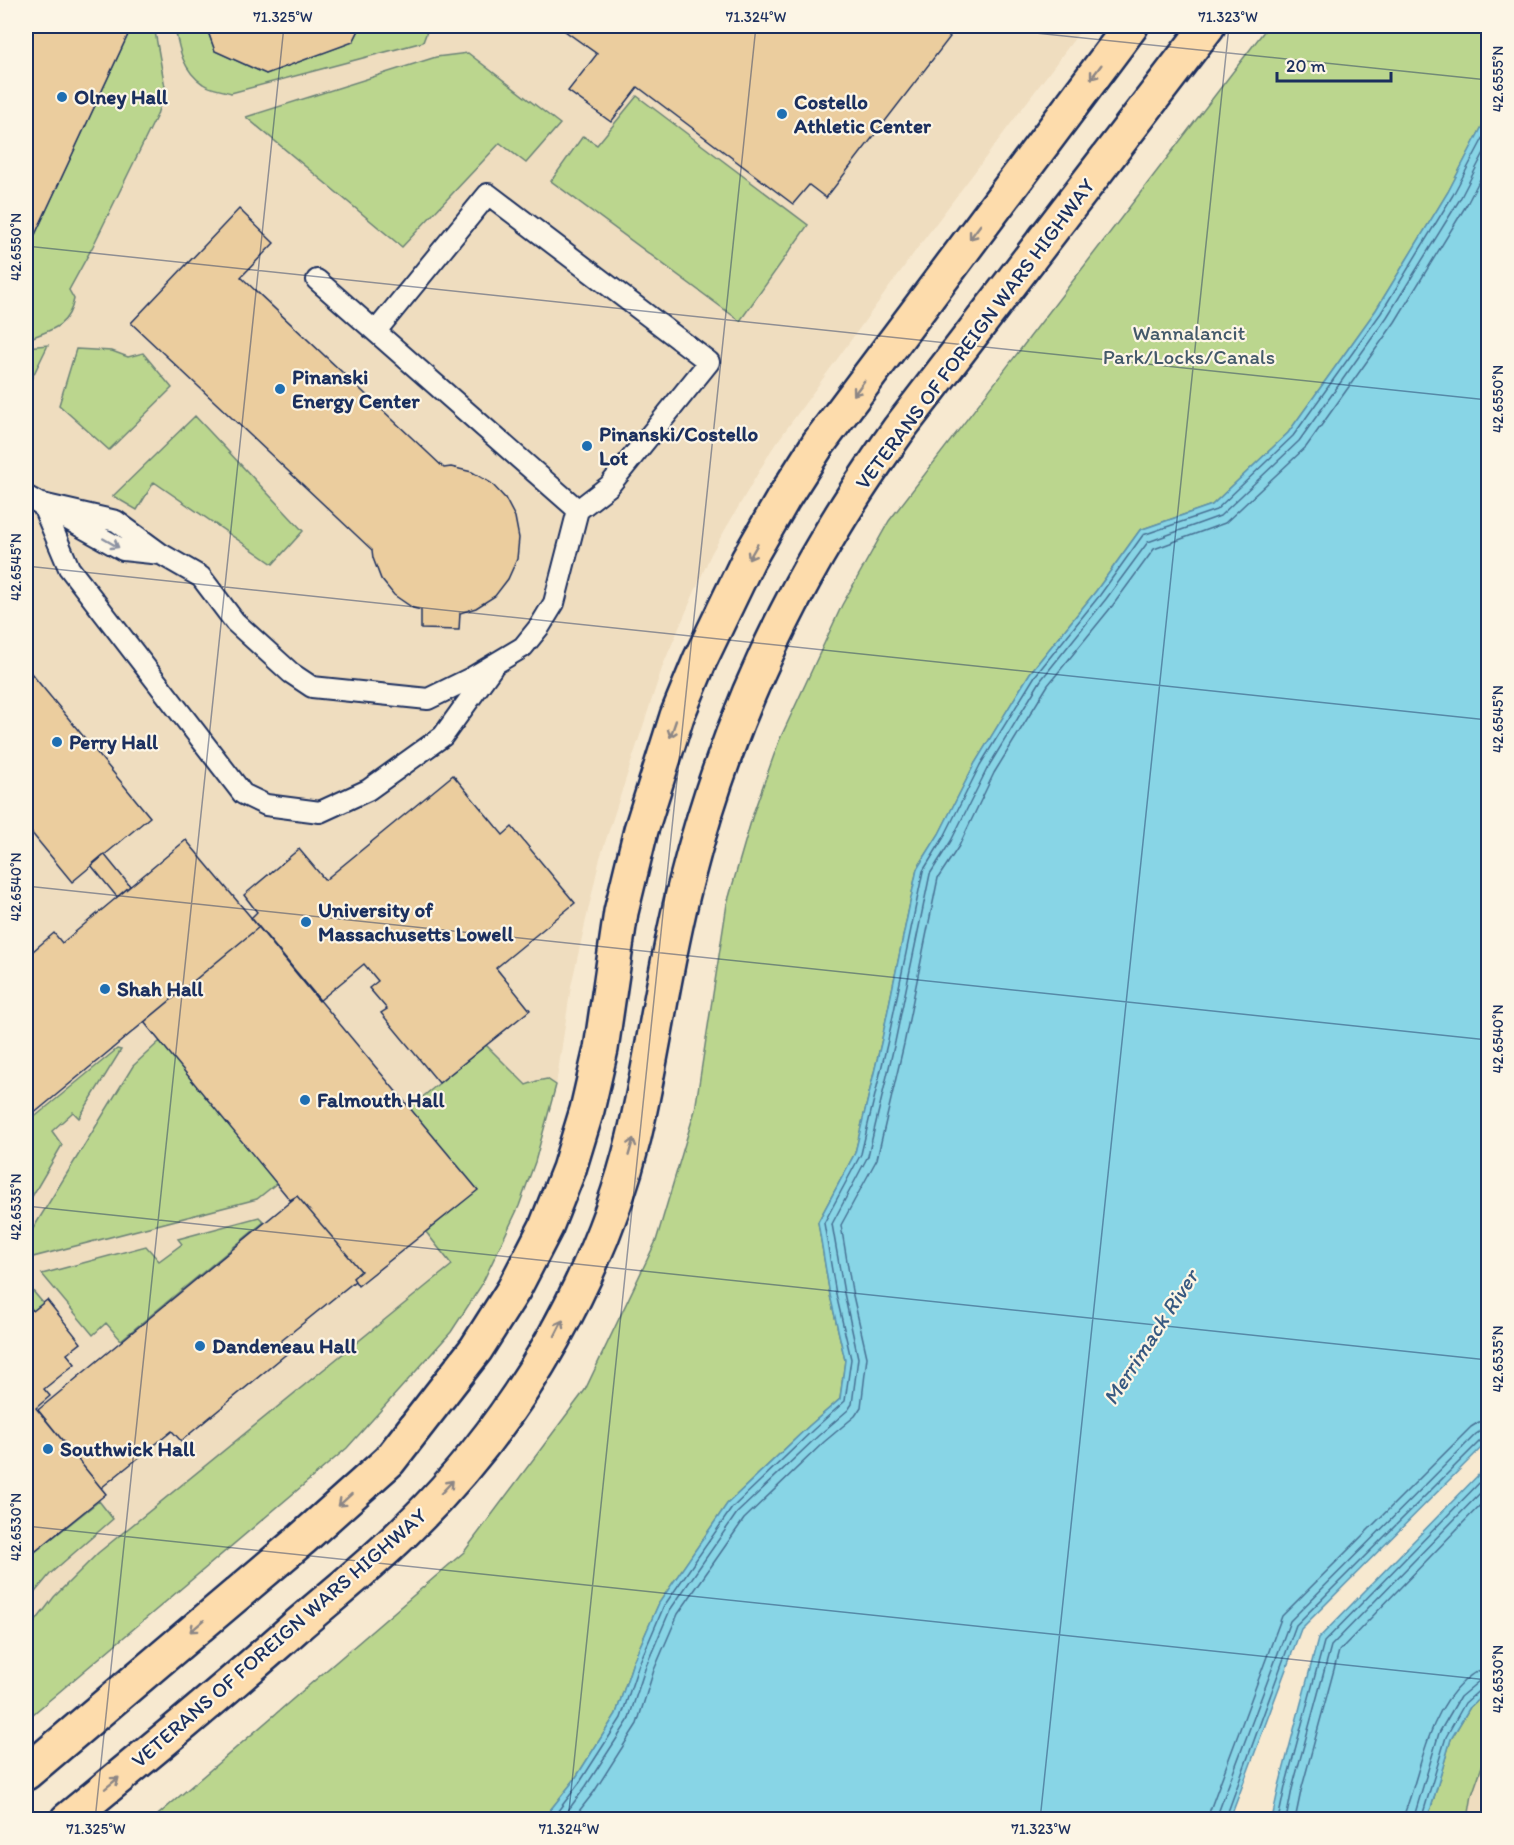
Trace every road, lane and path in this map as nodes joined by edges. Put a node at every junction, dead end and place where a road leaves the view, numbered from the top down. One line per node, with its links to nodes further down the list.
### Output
1 (1131, 26): 8 (main road, one-way to 8)
2 (1208, 26): 9 (main road, VETERANS OF FOREIGN WARS HIGHWAY, one-way to 2)
3 (317, 280): 4 (lane)
4 (376, 331): 6 (lane); 6 (lane)
5 (34, 500): 7 (lane); 7 (lane)
6 (578, 510): 7 (lane)
7 (497, 661)
8 (26, 1773)
9 (67, 1820)

